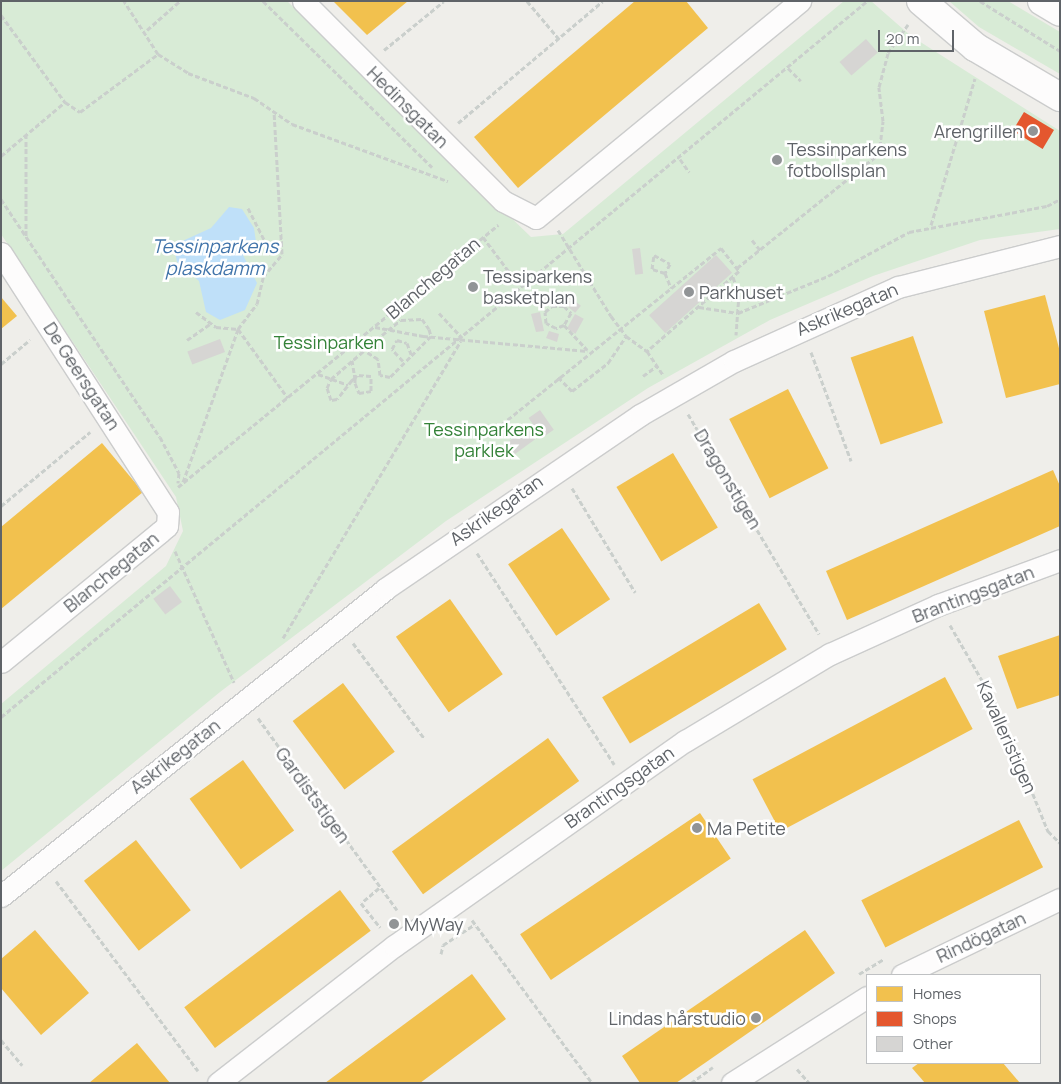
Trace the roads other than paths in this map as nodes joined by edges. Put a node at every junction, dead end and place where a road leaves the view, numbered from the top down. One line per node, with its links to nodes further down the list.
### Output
1 (303, 1): 2 (street, Hedinsgatan)
2 (800, 1)
3 (1042, 1): 5 (street)
4 (915, 12): 6 (street)
5 (1060, 12)
6 (1060, 97)
7 (1060, 246): 12 (street, Askrikegatan)
8 (1, 253): 9 (street, De Geersgatan)
9 (170, 494): 11 (street, Blanchegatan)
10 (1060, 560): 16 (street, Brantingsgatan)
11 (1, 662)
12 (1, 896)
13 (1060, 900): 14 (street, Rindögatan)
14 (904, 974)
15 (866, 997): 17 (street)
16 (209, 1079)
17 (732, 1083)

